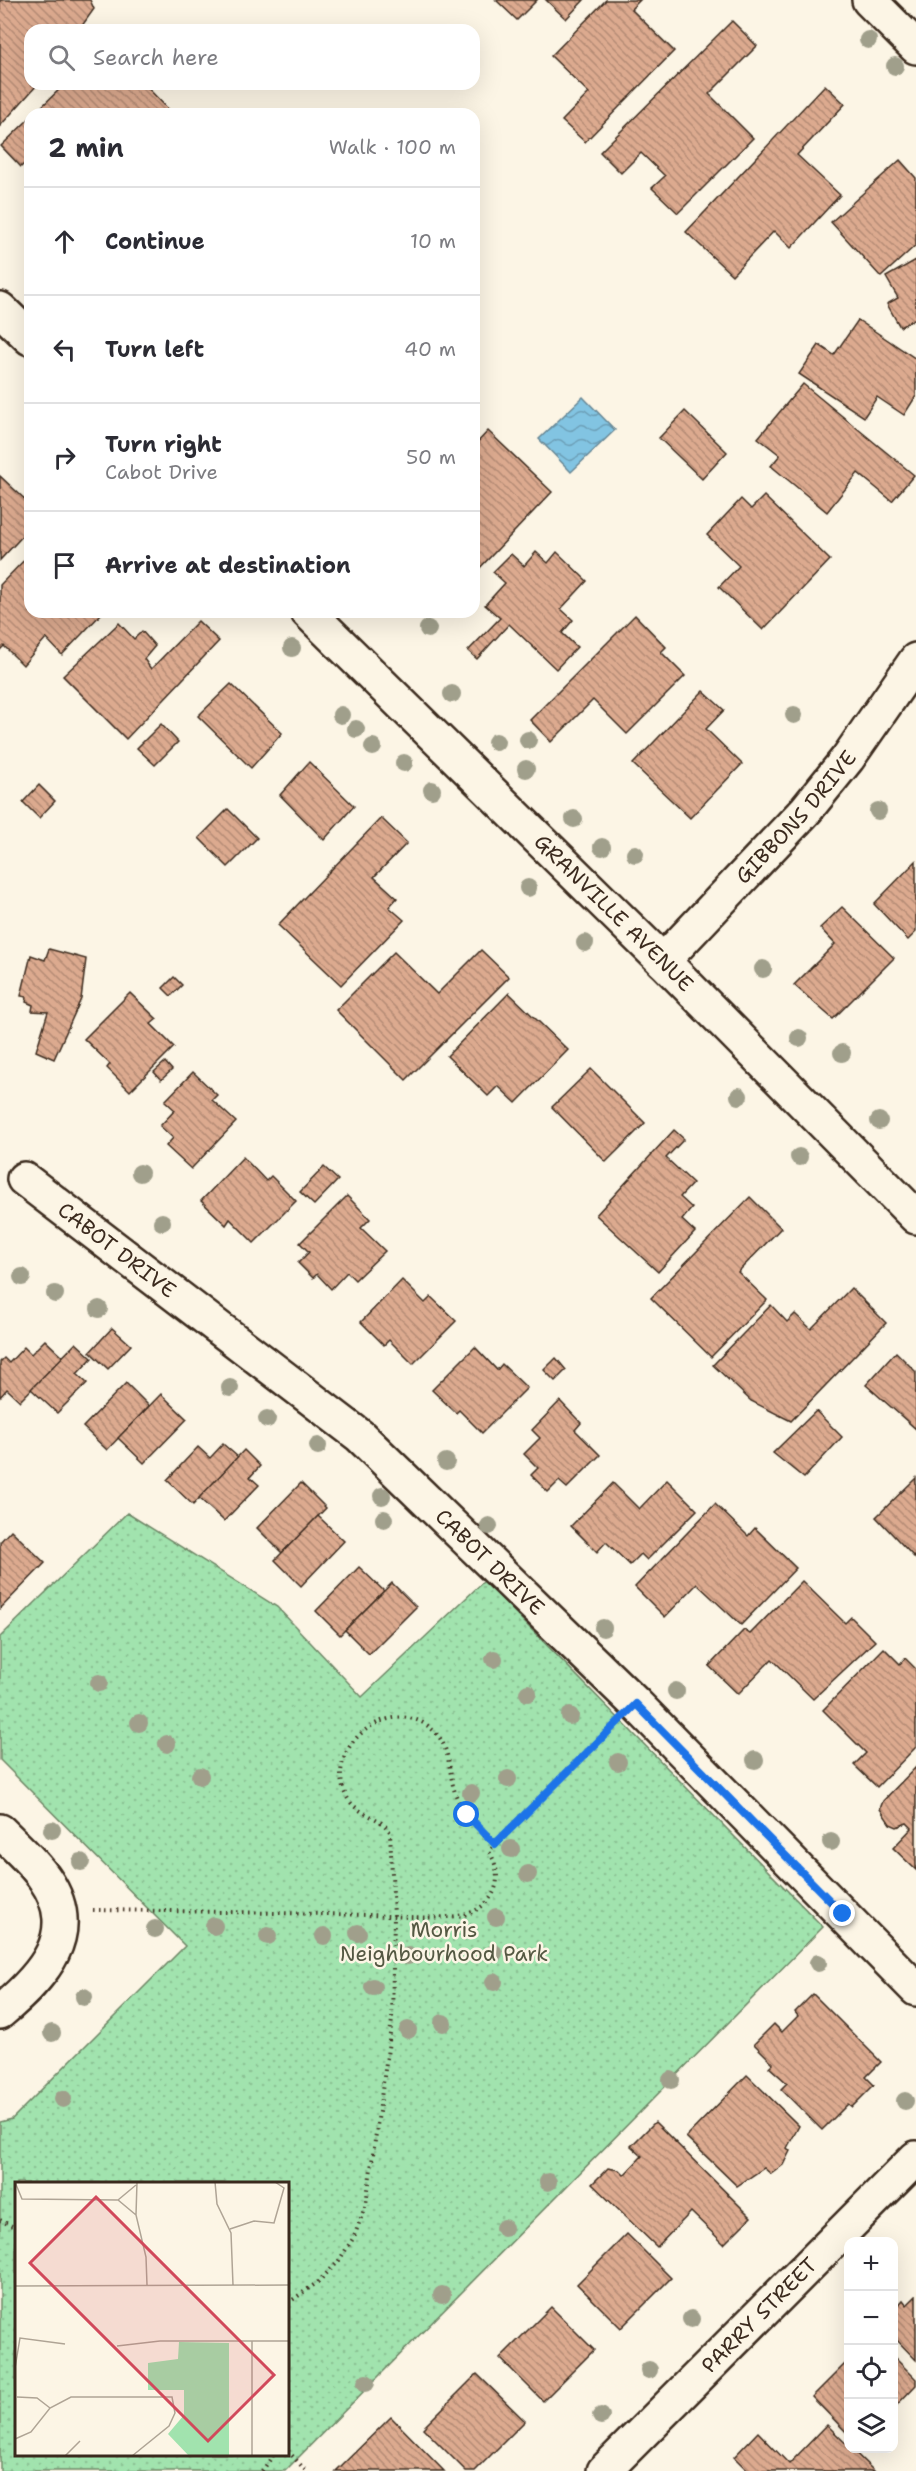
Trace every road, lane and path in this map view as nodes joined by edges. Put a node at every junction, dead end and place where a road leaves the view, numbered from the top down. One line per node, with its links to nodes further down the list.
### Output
1 (869, 0): 2 (street)
2 (916, 47)
3 (0, 309): 4 (street)
4 (24, 332)
5 (314, 618): 7 (street, GRANVILLE AVENUE)
6 (916, 660): 7 (street, GIBBONS DRIVE)
7 (663, 961): 9 (street, GRANVILLE AVENUE)
8 (24, 1179): 10 (street, CABOT DRIVE)
9 (916, 1217)
10 (636, 1704): 12 (path); 15 (street, CABOT DRIVE)
11 (0, 1831): 13 (street)
12 (495, 1844): 14 (path); 14 (path)
13 (59, 1910): 14 (path); 16 (street)
14 (394, 1916): 20 (path)
15 (916, 1989)
16 (0, 2012)
17 (916, 2158): 25 (street, PARRY STREET)
18 (0, 2220): 19 (path)
19 (15, 2228)
20 (290, 2302)
21 (290, 2453): 24 (path)
22 (273, 2456): 23 (path)
23 (262, 2471)
24 (306, 2471)
25 (604, 2471)

